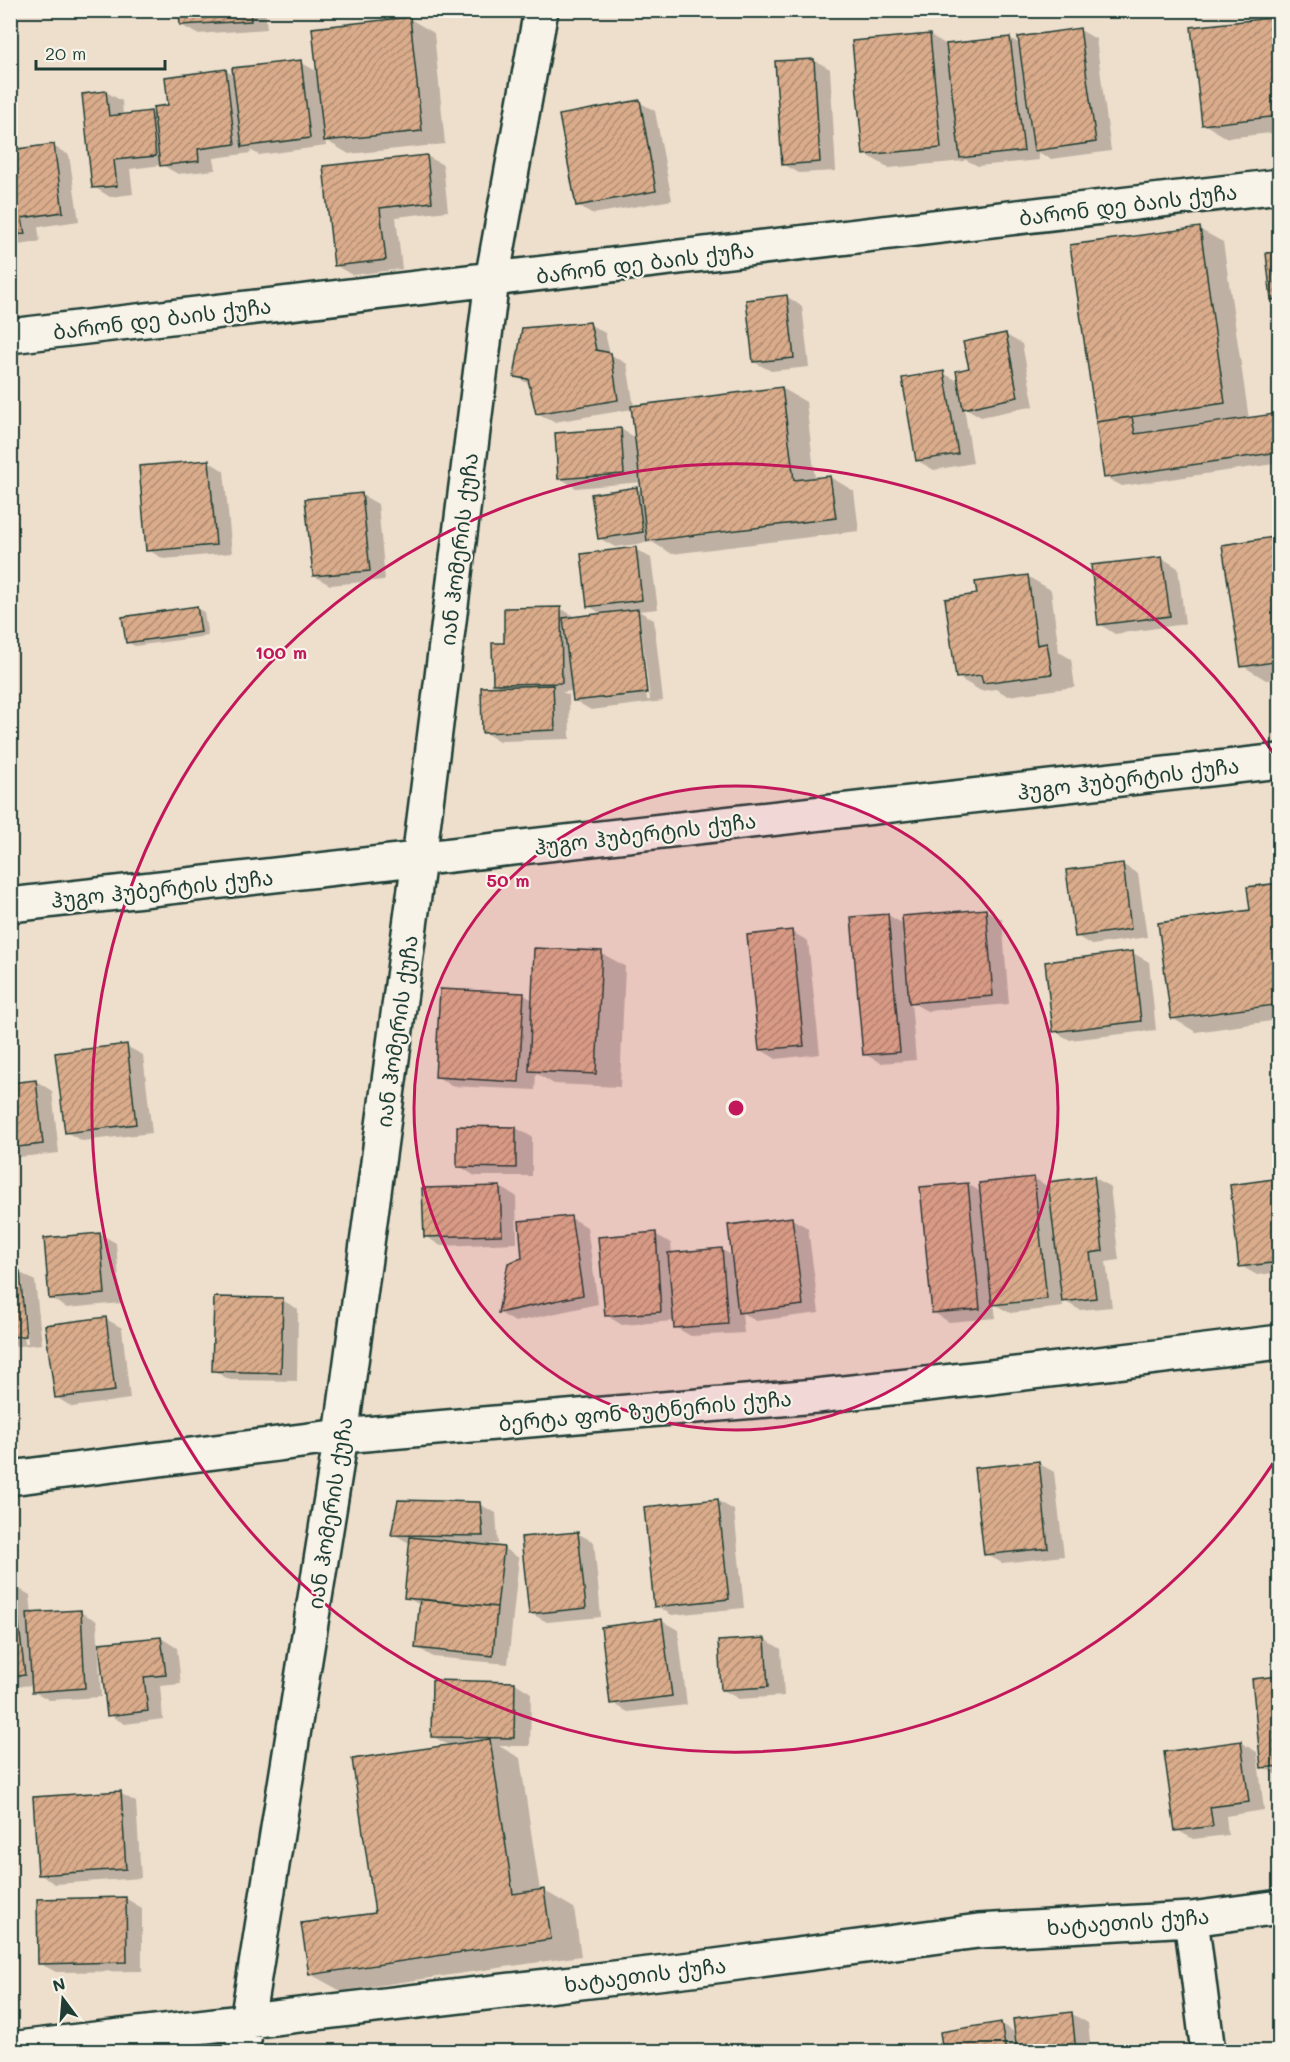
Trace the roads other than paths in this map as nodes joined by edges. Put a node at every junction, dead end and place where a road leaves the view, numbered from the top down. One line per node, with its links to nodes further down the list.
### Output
1 (541, 10): 3 (street, იან ჰომერის ქუჩა)
2 (1280, 186): 3 (street, ბარონ დე ბაის ქუჩა)
3 (492, 280): 4 (street, ბარონ დე ბაის ქუჩა); 6 (street, იან ჰომერის ქუჩა)
4 (10, 336)
5 (1280, 761): 6 (street, ჰუგო ჰუბერტის ქუჩა)
6 (419, 859): 7 (street, ჰუგო ჰუბერტის ქუჩა); 9 (street, იან ჰომერის ქუჩა)
7 (10, 905)
8 (1280, 1342): 9 (street, ბერტა ფონ ზუტნერის ქუჩა)
9 (341, 1436): 10 (street, ბერტა ფონ ზუტნერის ქუჩა); 13 (street, იან ჰომერის ქუჩა)
10 (10, 1478)
11 (1280, 1907): 12 (street, ხატაეთის ქუჩა)
12 (1191, 1919): 13 (street, ხატაეთის ქუჩა); 15 (street)
13 (245, 2037): 14 (street, ხატაეთის ქუჩა)
14 (10, 2049)
15 (1208, 2052)

